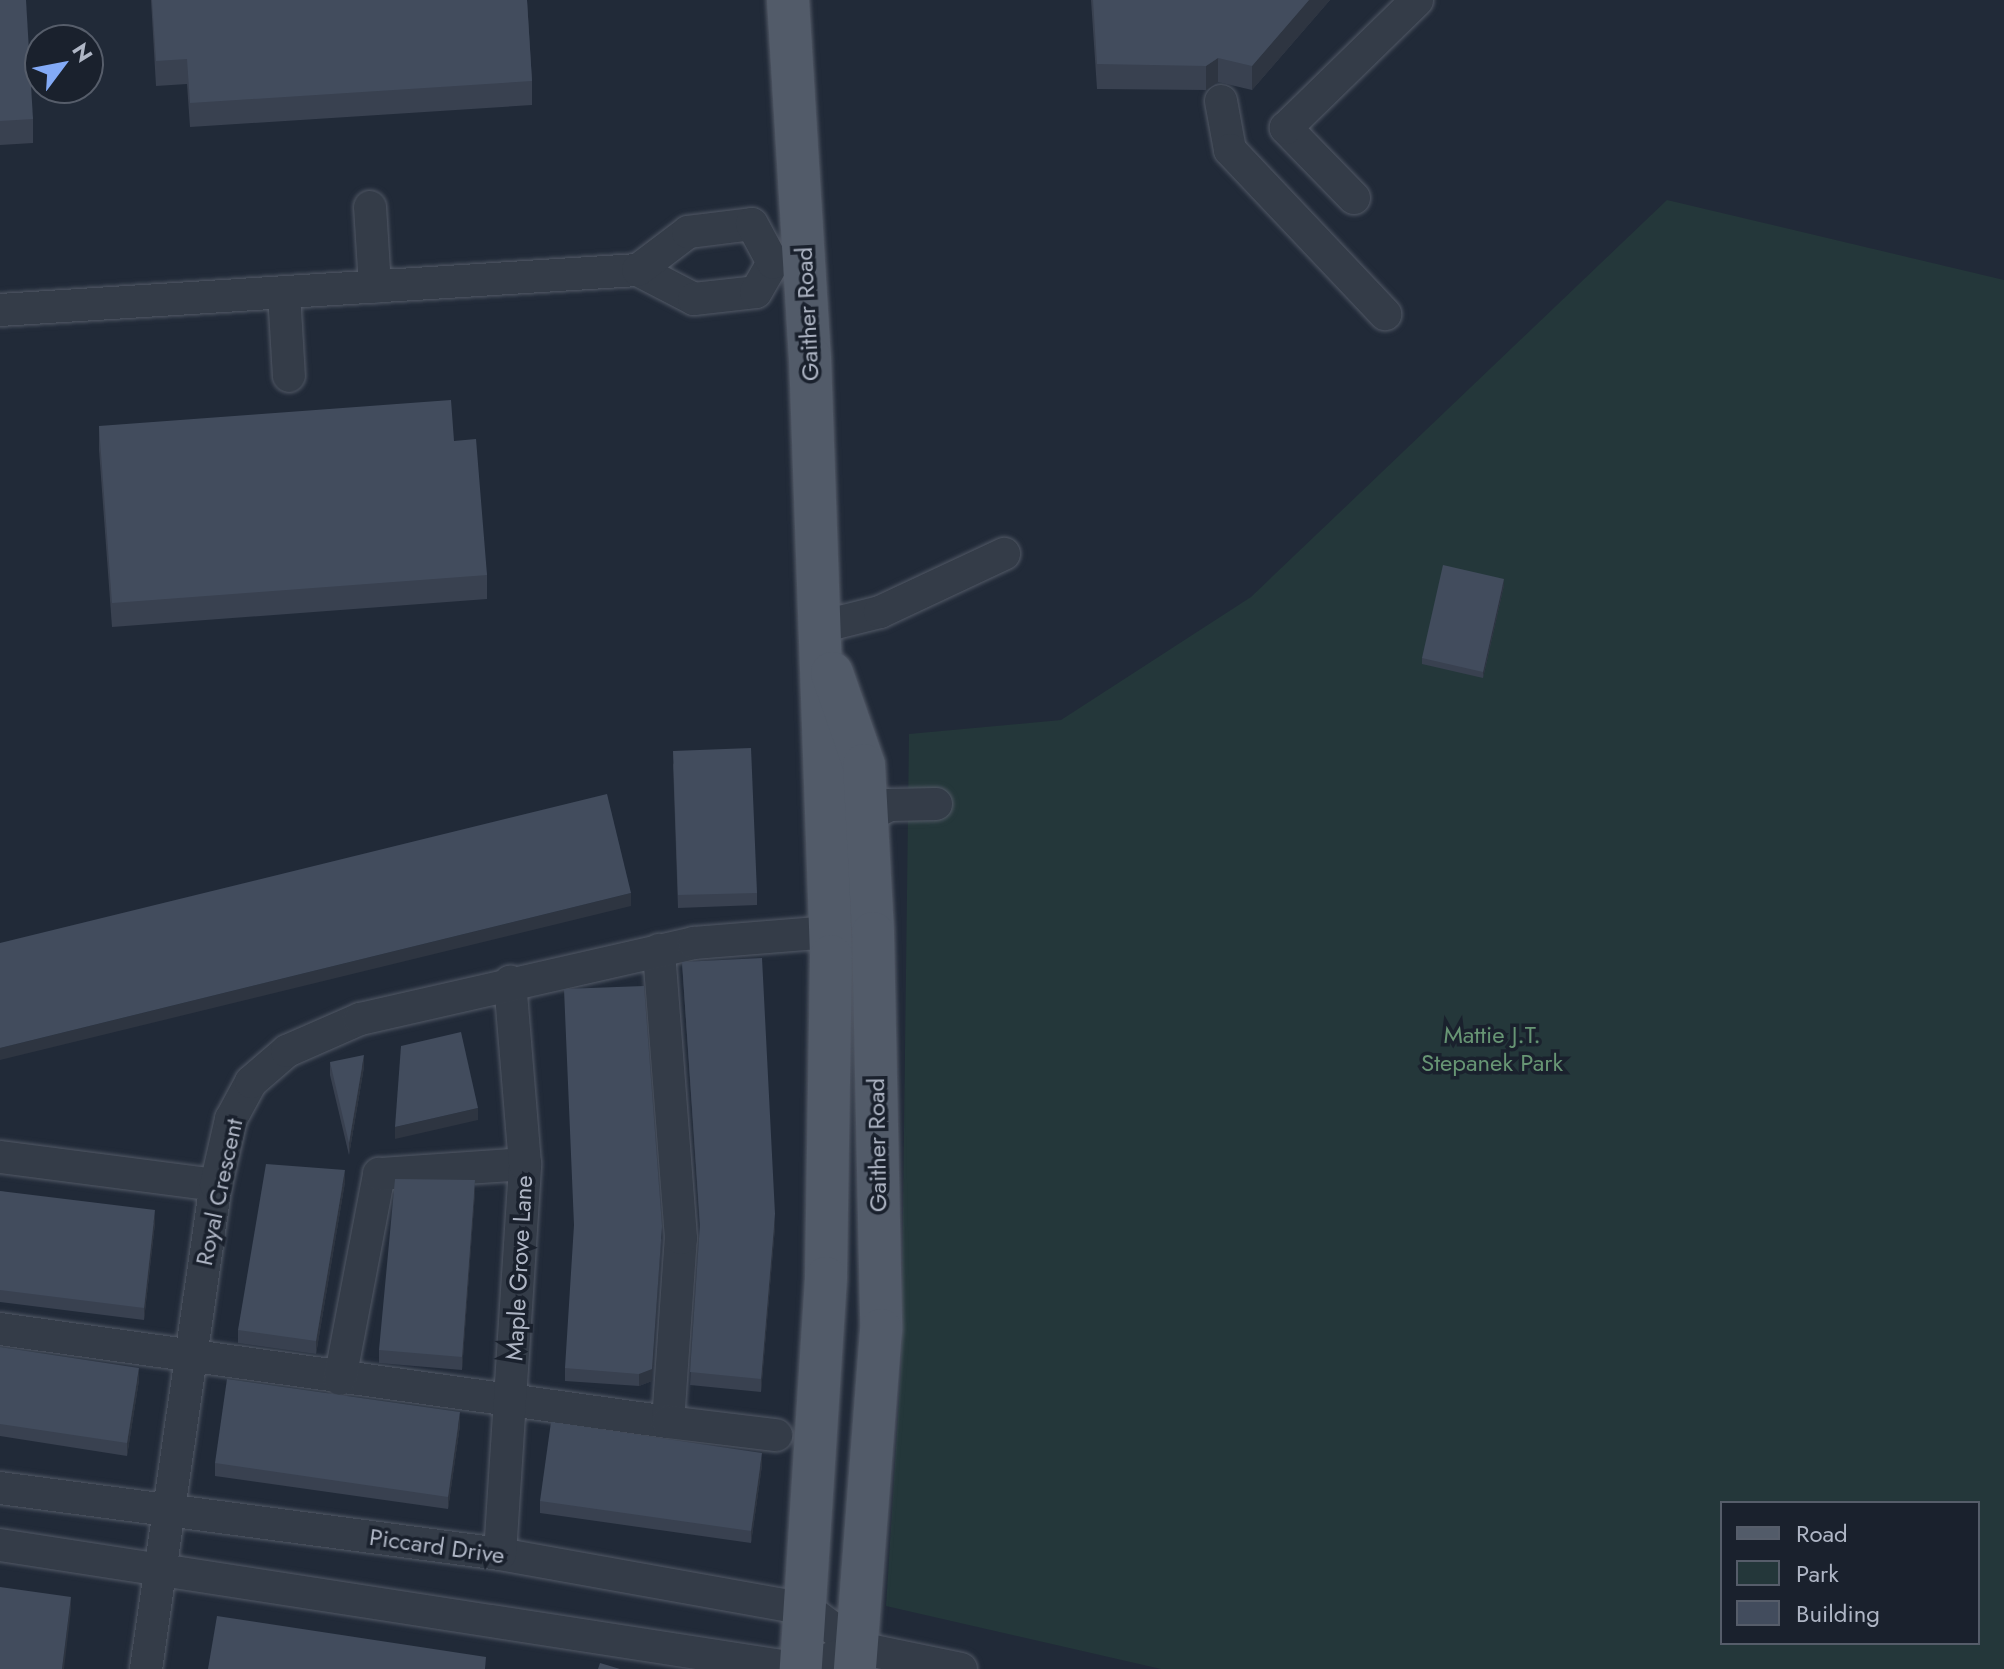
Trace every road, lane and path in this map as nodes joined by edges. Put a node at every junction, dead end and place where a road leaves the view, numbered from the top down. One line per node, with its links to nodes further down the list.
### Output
1 (788, 0): 6 (main road, Gaither Road)
2 (1417, 0): 4 (street)
3 (1221, 101): 11 (street)
4 (1354, 198)
5 (370, 207): 8 (street)
6 (789, 262): 7 (street); 7 (street); 14 (main road, Gaither Road)
7 (638, 270): 8 (street)
8 (375, 287): 9 (street)
9 (284, 293): 10 (street); 12 (street)
10 (0, 310)
11 (1385, 314)
12 (289, 376)
13 (1004, 554): 14 (street)
14 (816, 628): 16 (main road, Gaither Road); 17 (main road, Gaither Road)
15 (936, 804): 16 (street)
16 (867, 816): 35 (main road, Gaither Road)
17 (830, 932): 18 (street, Royal Crescent); 34 (main road, Gaither Road)
18 (659, 950): 19 (street, Royal Crescent); 27 (street)
19 (510, 982): 21 (street, Maple Grove Lane); 22 (street, Royal Crescent)
20 (0, 1157): 22 (street)
21 (525, 1164): 25 (street); 26 (street, Maple Grove Lane)
22 (216, 1185): 24 (street, Royal Crescent)
23 (0, 1329): 24 (street)
24 (189, 1357): 25 (street); 30 (street, Royal Crescent)
25 (340, 1379): 26 (street)
26 (512, 1403): 27 (street); 32 (street, Maple Grove Lane)
27 (668, 1422): 28 (street)
28 (776, 1435)
29 (0, 1488): 30 (street, Piccard Drive)
30 (168, 1511): 32 (street, Piccard Drive); 33 (street, Royal Crescent)
31 (0, 1545): 33 (street)
32 (500, 1554): 34 (street, Piccard Drive)
33 (160, 1568): 36 (street, Royal Crescent); 37 (street)
34 (807, 1609): 35 (street, Piccard Drive); 37 (main road, Gaither Road)
35 (857, 1658): 37 (street); 38 (street, Piccard Drive)
36 (146, 1669)
37 (801, 1669)
38 (961, 1669)

